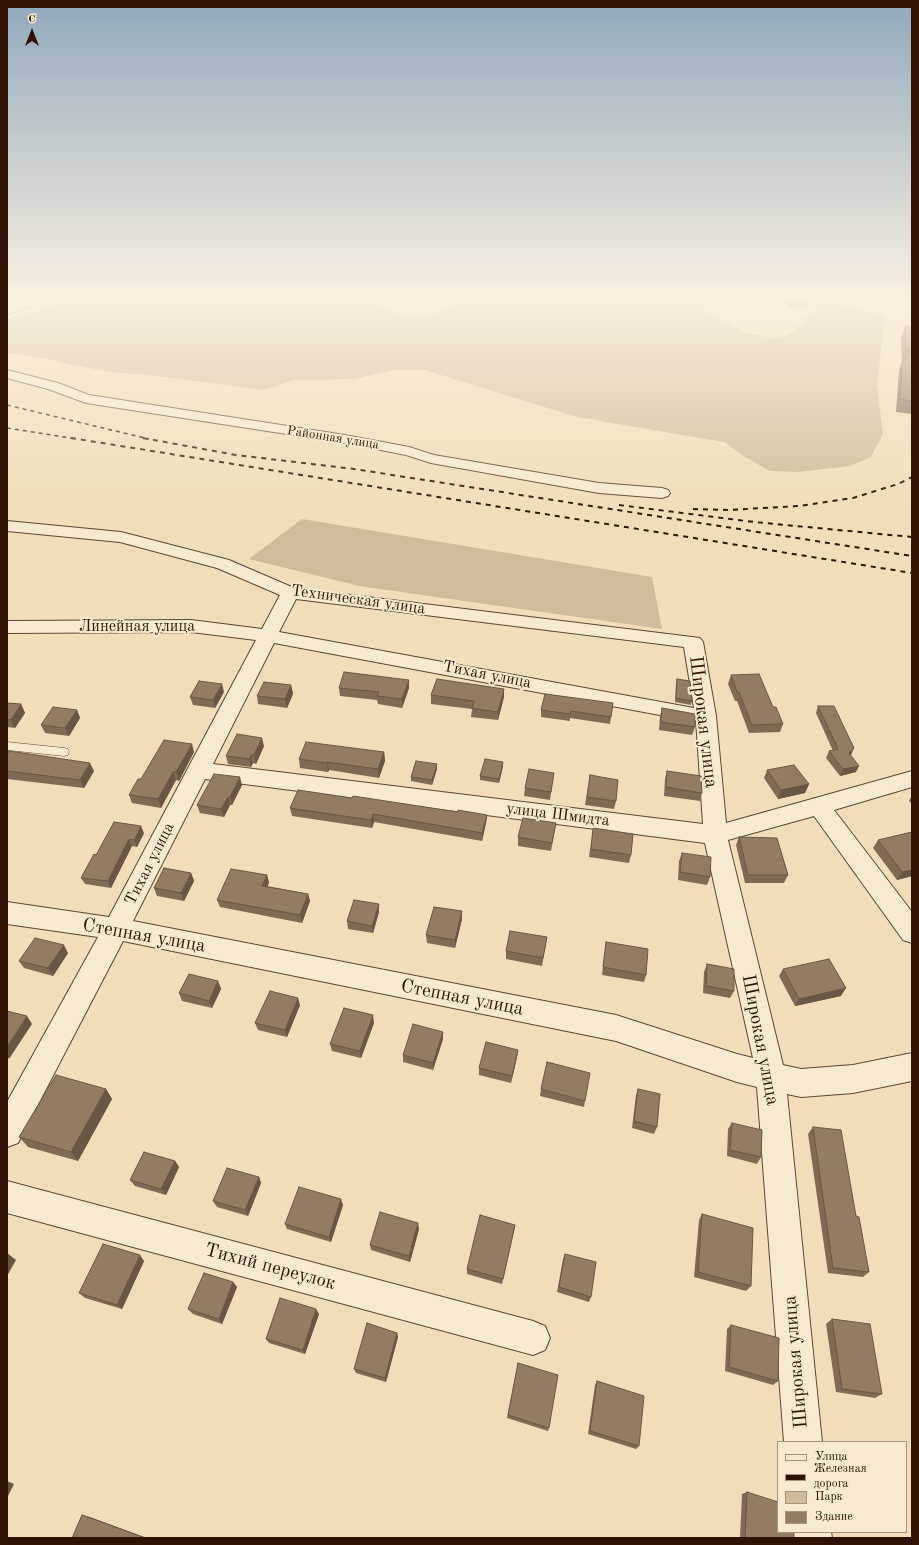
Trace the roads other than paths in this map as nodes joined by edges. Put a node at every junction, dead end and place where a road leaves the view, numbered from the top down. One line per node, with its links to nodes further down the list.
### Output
1 (7, 374): 2 (street, Районная улица)
2 (662, 493)
3 (7, 526): 4 (street, Техническая улица)
4 (290, 593): 6 (street, Тихая улица); 7 (street, Техническая улица)
5 (7, 627): 6 (street, Линейная улица)
6 (267, 636): 8 (street, Тихая улица); 11 (street, Тихая улица)
7 (693, 642): 8 (street, Широкая улица)
8 (706, 716): 14 (street, Широкая улица)
9 (7, 746): 10 (lane)
10 (64, 752)
11 (198, 770): 14 (street, улица Шмидта); 16 (street, Тихая улица)
12 (912, 779): 13 (street, улица Шмидта)
13 (819, 806): 14 (street, улица Шмидта); 17 (street)
14 (715, 835): 19 (street, Широкая улица)
15 (7, 913): 16 (street, Степная улица)
16 (116, 929): 19 (street, Степная улица); 20 (street, Тихая улица)
17 (912, 932)
18 (912, 1067): 19 (street, Степная улица)
19 (771, 1076): 23 (street, Широкая улица)
20 (7, 1132)
21 (7, 1197): 22 (street, Тихий переулок)
22 (533, 1338)
23 (803, 1441)

